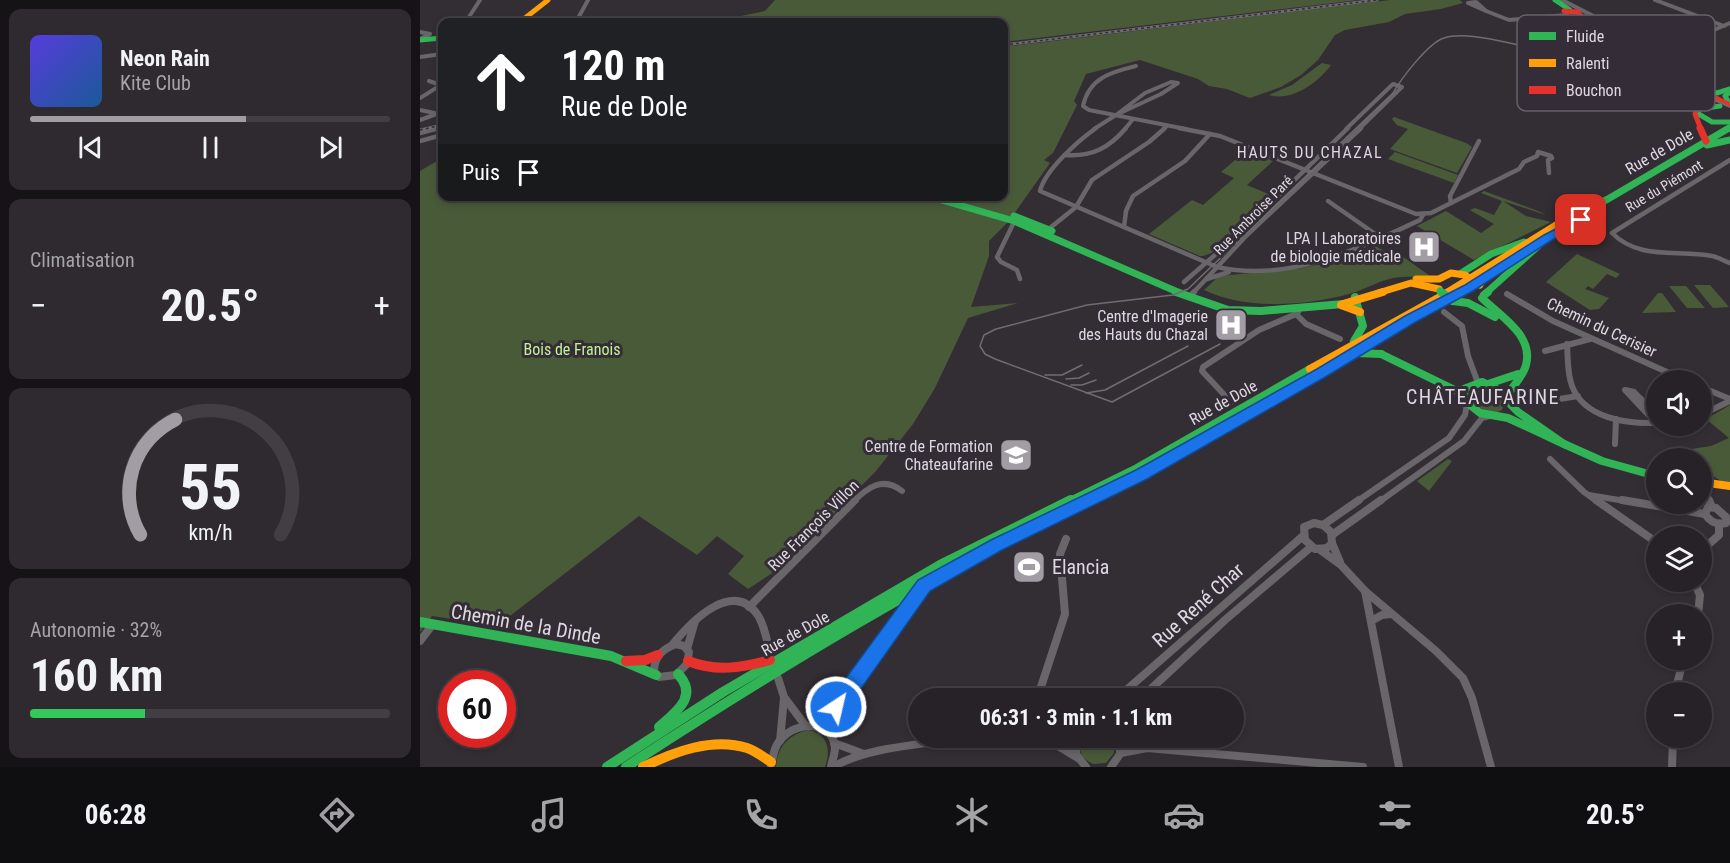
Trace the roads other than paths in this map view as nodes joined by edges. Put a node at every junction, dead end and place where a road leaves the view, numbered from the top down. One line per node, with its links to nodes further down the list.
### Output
1 (480, 0): 13 (street)
2 (548, 0): 14 (main road)
3 (588, 0): 15 (street)
4 (1550, 0): 9 (main road)
5 (1555, 0): 9 (main road)
6 (1562, 0): 10 (street)
7 (1656, 0): 12 (street)
8 (1476, 5): 16 (street)
9 (1571, 14): 10 (street); 11 (street)
10 (1590, 14)
11 (1560, 15)
12 (1695, 15)
13 (469, 17)
14 (528, 18)
15 (578, 18)
16 (1517, 19)
17 (1715, 23): 19 (street)
18 (1730, 23): 19 (street)
19 (1724, 26): 20 (street)
20 (1715, 29)
21 (420, 32): 23 (street)
22 (438, 38): 23 (main road)
23 (420, 39)
24 (438, 55): 25 (street)
25 (420, 57)
26 (1136, 66): 39 (street)
27 (429, 81): 28 (street)
28 (438, 83)
29 (438, 88): 32 (street)
30 (1730, 90): 31 (main road); 33 (main road)
31 (1715, 92)
32 (420, 98)
33 (1728, 106)
34 (420, 110): 37 (street)
35 (1693, 111): 53 (main road)
36 (1699, 111): 42 (main road)
37 (438, 113)
38 (438, 114): 41 (street)
39 (1114, 116): 39 (street); 40 (street); 54 (street)
40 (1133, 119): 43 (street); 54 (street)
41 (420, 120)
42 (1730, 122)
43 (1167, 126): 48 (street); 62 (street)
44 (1730, 127): 53 (main road, Rue de Dole)
45 (438, 129): 47 (street)
46 (1730, 131): 53 (main road, Rue de Dole)
47 (420, 133)
48 (1210, 134): 56 (street); 67 (street)
49 (438, 136): 51 (street)
50 (1730, 140): 53 (main road)
51 (420, 141)
52 (1479, 141): 61 (street)
53 (1706, 143): 69 (main road, Rue de Dole); 71 (main road, Rue de Dole)
54 (1065, 155): 62 (street)
55 (1730, 160): 73 (street, Rue du Piémont)
56 (1304, 170): 58 (street); 58 (street, Rue Ambroise Paré); 72 (street, Rue Ambroise Paré)
57 (1549, 173): 61 (street)
58 (1314, 174): 63 (street); 74 (street, Rue Ambroise Paré)
59 (947, 201): 65 (main road)
60 (1328, 201): 70 (street)
61 (1451, 203): 64 (street)
62 (1076, 207): 67 (street); 68 (street)
63 (1416, 214): 64 (street); 66 (street)
64 (1423, 215): 66 (street)
65 (1016, 219): 68 (main road); 77 (street)
66 (1411, 223): 70 (street)
67 (1124, 227): 72 (street)
68 (1049, 232): 80 (main road); 87 (main road)
69 (1548, 237): 83 (main road); 96 (main road, Rue de Dole)
70 (1381, 238): 75 (street)
71 (1535, 238): 76 (main road); 95 (main road, Rue de Dole)
72 (1206, 262): 74 (street); 80 (street, Rue Ambroise Paré)
73 (1730, 262)
74 (1215, 266): 75 (street); 79 (street, Rue Ambroise Paré)
75 (1235, 271): 79 (street)
76 (1464, 275): 78 (main road); 83 (main road, bridge)
77 (1020, 279)
78 (1439, 279): 81 (main road); 84 (main road)
79 (1202, 283): 80 (street, Rue Ambroise Paré)
80 (1185, 288): 87 (main road)
81 (1439, 290): 84 (main road); 85 (main road, bridge)
82 (1507, 294): 92 (street, Chemin du Cerisier)
83 (1483, 296): 85 (main road); 90 (main road)
84 (1355, 299): 86 (main road); 87 (main road); 88 (main road)
85 (1468, 303): 90 (main road)
86 (1341, 305): 87 (main road); 88 (main road)
87 (1299, 309): 91 (street); 107 (street)
88 (1360, 312): 95 (main road)
89 (1444, 312): 99 (street)
90 (1511, 326): 98 (main road)
91 (1340, 339)
92 (1591, 339): 93 (street); 97 (street, Chemin du Cerisier)
93 (1567, 345): 94 (street); 103 (street)
94 (1545, 351)
95 (1341, 352): 150 (main road, Rue de Dole)
96 (1353, 353): 102 (main road); 137 (main road, Rue de Dole)
97 (1663, 370)
98 (1521, 372): 100 (main road); 105 (main road)
99 (1478, 382): 100 (main road); 102 (main road)
100 (1488, 384): 105 (main road)
101 (1712, 392): 104 (street)
102 (1463, 394): 108 (main road)
103 (1578, 396): 106 (street); 114 (street)
104 (1730, 400): 110 (street)
105 (1508, 401): 112 (main road); 117 (main road)
106 (1547, 401)
107 (1231, 402)
108 (1467, 404): 113 (main road); 129 (street)
109 (1646, 404): 111 (street)
110 (1712, 409)
111 (1646, 412)
112 (1501, 415): 113 (main road); 117 (main road)
113 (1489, 416): 133 (street)
114 (1616, 419): 115 (street); 116 (street)
115 (1646, 423)
116 (1615, 444)
117 (1566, 445): 119 (main road)
118 (1550, 459): 123 (street)
119 (1646, 473)
120 (1712, 484): 121 (main road)
121 (1730, 486)
122 (902, 491): 139 (street, Rue François Villon)
123 (1588, 495): 124 (street); 130 (street)
124 (1646, 504)
125 (1712, 507): 127 (street)
126 (1705, 514): 128 (street)
127 (1728, 518): 128 (street)
128 (1719, 524): 134 (street)
129 (1323, 525): 131 (street); 133 (street)
130 (1646, 535)
131 (1303, 536): 135 (street); 157 (street, Rue René Char)
132 (1066, 539): 156 (street)
133 (1332, 539): 135 (street); 136 (street)
134 (1712, 541)
135 (1315, 548): 136 (street); 158 (street, Rue René Char)
136 (1341, 565): 138 (street)
137 (924, 585): 161 (main road); 177 (main road, Rue de Dole)
138 (1365, 591): 140 (street); 142 (street)
139 (749, 607): 141 (street); 148 (street)
140 (1392, 614): 142 (street); 183 (street)
141 (696, 618): 146 (street); 147 (street)
142 (1371, 621): 182 (street)
143 (420, 622): 144 (main road, Chemin de la Dinde)
144 (433, 624): 145 (street); 151 (main road, Chemin de la Dinde)
145 (420, 641)
146 (672, 645): 147 (street); 149 (street)
147 (687, 649): 152 (street)
148 (770, 653)
149 (658, 654): 151 (main road); 154 (street)
150 (784, 656): 152 (main road); 163 (main road, Rue de Dole)
151 (626, 660): 154 (main road)
152 (688, 662): 153 (street)
153 (678, 674): 154 (street); 163 (main road)
154 (656, 675)
155 (778, 678): 159 (street)
156 (1041, 688)
157 (1129, 688)
158 (1152, 688)
159 (784, 697): 160 (street); 162 (street)
160 (805, 724): 161 (street); 162 (street)
161 (829, 732): 164 (street)
162 (780, 741): 174 (street)
163 (642, 743): 176 (main road)
164 (834, 743): 172 (street); 179 (street)
165 (908, 747): 172 (street)
166 (1062, 748): 173 (street)
167 (1075, 748): 173 (street)
168 (1121, 748): 171 (street)
169 (1147, 748): 171 (street); 181 (street)
170 (1673, 748): 184 (street)
171 (1121, 753): 175 (street)
172 (865, 754): 179 (street)
173 (1078, 758): 180 (street)
174 (771, 764): 178 (main road)
175 (1114, 766)
176 (607, 767)
177 (626, 767)
178 (643, 767)
179 (832, 767)
180 (1086, 767)
181 (1363, 767)
182 (1399, 767)
183 (1491, 767)
184 (1672, 767)

